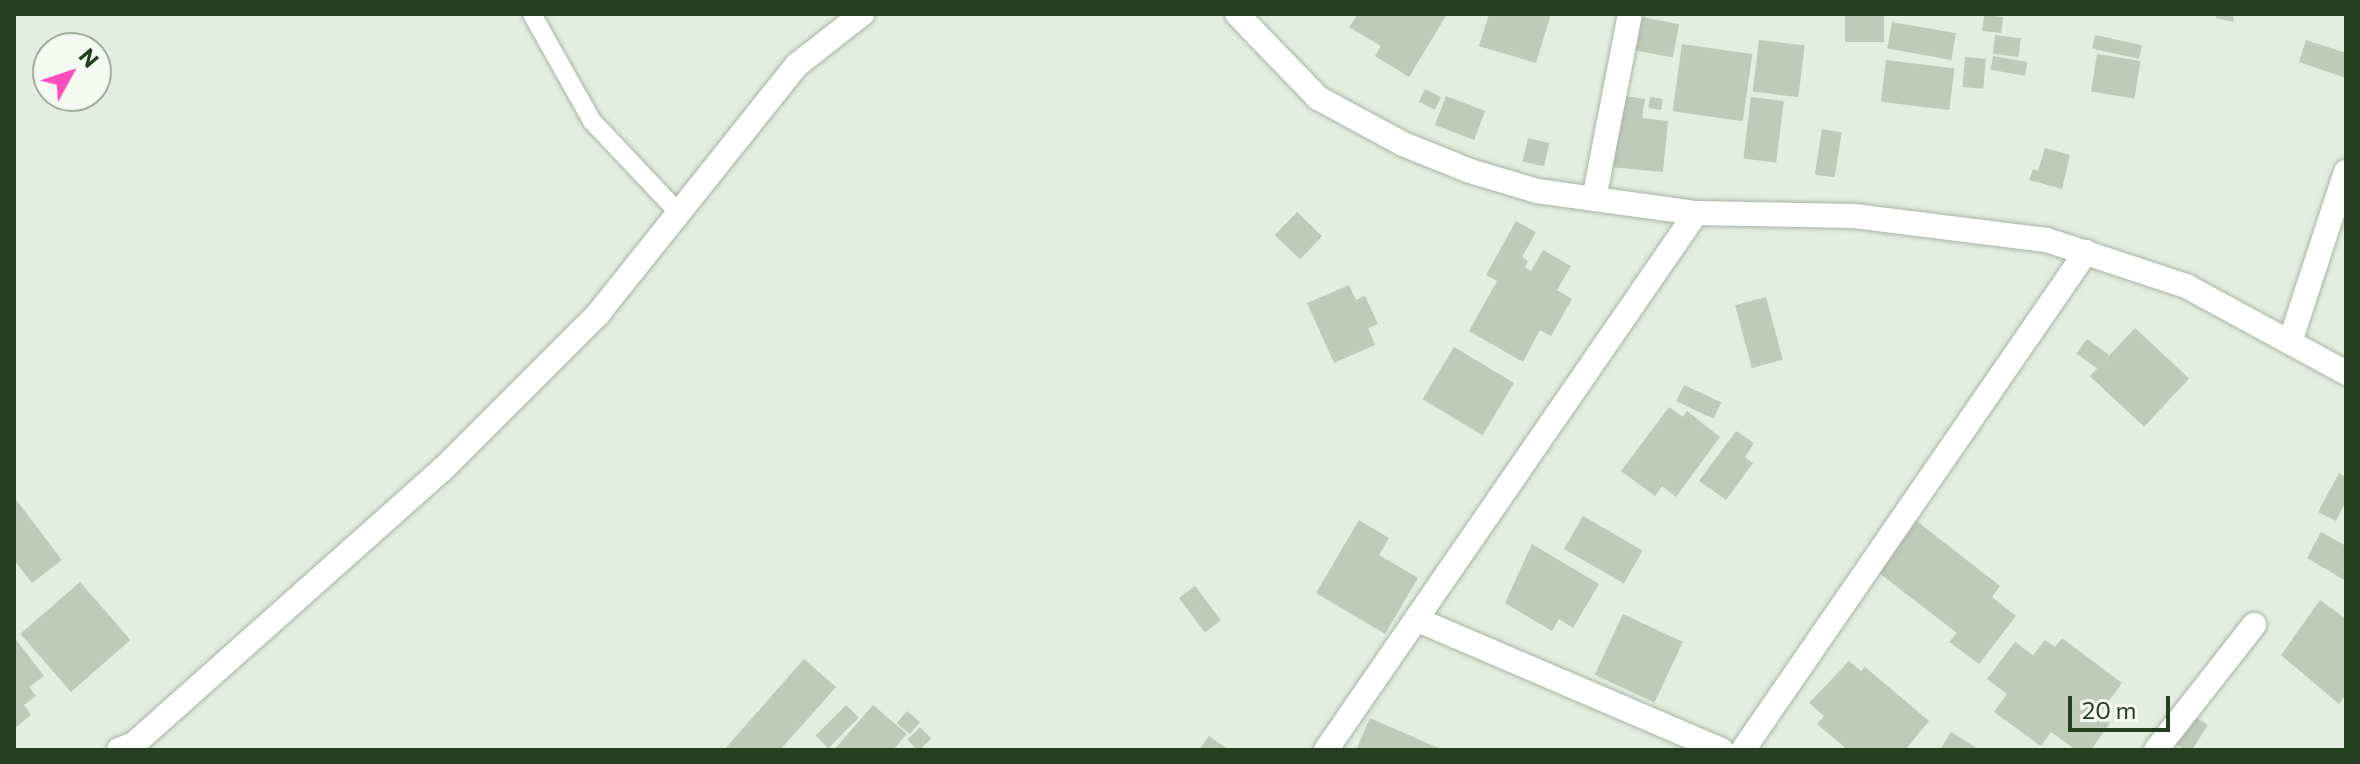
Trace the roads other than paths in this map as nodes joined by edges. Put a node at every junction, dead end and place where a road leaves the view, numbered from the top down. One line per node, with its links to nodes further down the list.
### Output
1 (532, 14): 7 (lane)
2 (862, 14): 7 (street)
3 (1237, 14): 6 (street)
4 (1630, 14): 6 (street)
5 (2346, 172): 10 (street)
6 (1594, 199): 8 (street)
7 (679, 213): 14 (street)
8 (1696, 213): 9 (street); 12 (street)
9 (2086, 252): 10 (street); 17 (street)
10 (2290, 342): 11 (street)
11 (2346, 373)
12 (1418, 620): 15 (street); 16 (street)
13 (2254, 625): 18 (street)
14 (119, 750)
15 (1326, 750)
16 (1721, 750)
17 (1743, 750)
18 (2156, 750)

